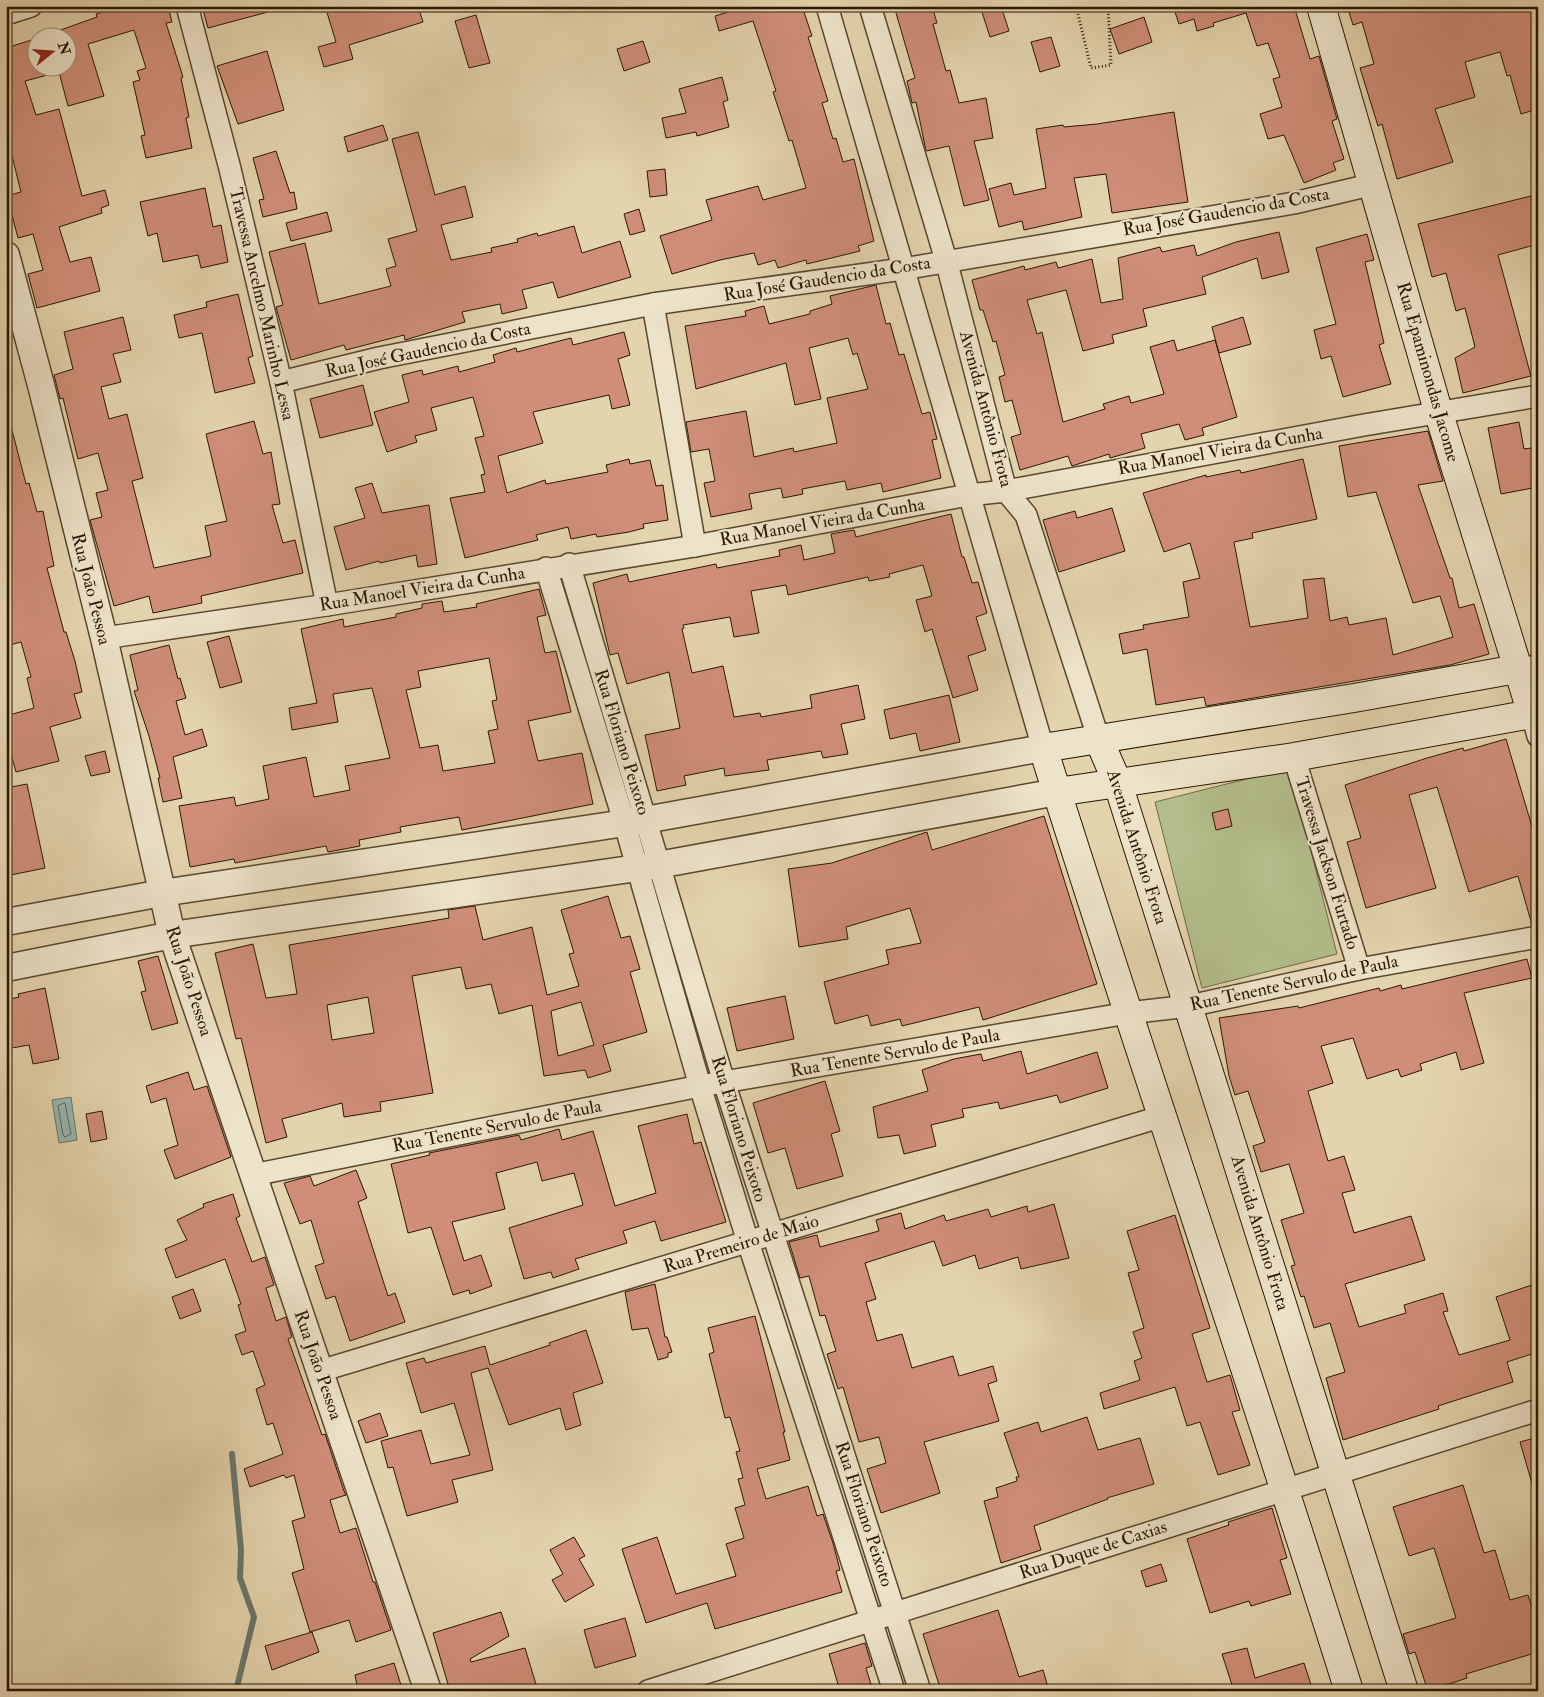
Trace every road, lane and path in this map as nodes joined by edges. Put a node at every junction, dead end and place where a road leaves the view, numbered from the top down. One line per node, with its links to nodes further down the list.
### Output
1 (31, 6): 7 (street)
2 (187, 6): 14 (street, Travessa Ancelmo Marinho Lessa)
3 (827, 6): 12 (street)
4 (870, 6): 11 (street, Avenida Antônio Frota)
5 (1108, 6): 8 (path)
6 (1321, 6): 9 (main road, Rua Epaminondas Jacome)
7 (6, 14)
8 (1078, 14)
9 (1374, 184): 11 (street, Rua José Gaudencio da Costa); 16 (main road, Rua Epaminondas Jacome)
10 (6, 256): 23 (street, Rua João Pessoa)
11 (946, 260): 12 (street, Rua José Gaudencio da Costa); 17 (street, Avenida Antônio Frota)
12 (904, 269): 13 (street, Rua José Gaudencio da Costa); 18 (street)
13 (653, 304): 14 (street, Rua José Gaudencio da Costa); 19 (street)
14 (281, 382): 22 (street, Travessa Ancelmo Marinho Lessa)
15 (1538, 396): 16 (street, Rua Manoel Vieira da Cunha)
16 (1439, 414): 17 (street, Rua Manoel Vieira da Cunha); 24 (main road, Rua Epaminondas Jacome)
17 (1006, 491): 18 (street, Rua Manoel Vieira da Cunha); 26 (street, Avenida Antônio Frota)
18 (968, 495): 19 (street, Rua Manoel Vieira da Cunha); 27 (street)
19 (695, 546): 20 (street, Rua Manoel Vieira da Cunha)
20 (569, 564): 21 (street, Rua Manoel Vieira da Cunha); 31 (street, Rua Floriano Peixoto)
21 (546, 568): 22 (street, Rua Manoel Vieira da Cunha); 31 (street, Rua Floriano Peixoto)
22 (327, 605): 23 (street, Rua Manoel Vieira da Cunha)
23 (104, 638): 33 (street, Rua João Pessoa)
24 (1528, 667): 25 (main road, Rua Epaminondas Jacome); 26 (main road)
25 (1536, 721): 28 (main road)
26 (1099, 740): 27 (main road); 29 (main road, Avenida Antônio Frota)
27 (1043, 748): 30 (main road); 31 (street)
28 (1294, 757): 29 (main road); 38 (street, Travessa Jackson Furtado)
29 (1118, 784): 30 (main road); 39 (main road, Avenida Antônio Frota)
30 (1057, 792): 32 (street); 40 (main road)
31 (634, 821): 32 (street, Rua Floriano Peixoto); 33 (street)
32 (647, 866): 35 (street); 41 (street, Rua Floriano Peixoto); 42 (street, Rua Floriano Peixoto)
33 (162, 893): 34 (street); 35 (street, Rua João Pessoa)
34 (6, 922)
35 (172, 935): 37 (street); 44 (street, Rua João Pessoa)
36 (1538, 937): 38 (street, Rua Tenente Servulo de Paula)
37 (6, 968)
38 (1359, 968): 39 (street, Rua Tenente Servulo de Paula)
39 (1189, 1006): 40 (street, Rua Tenente Servulo de Paula); 49 (main road, Avenida Antônio Frota)
40 (1128, 1013): 41 (street, Rua Tenente Servulo de Paula); 43 (main road)
41 (724, 1082): 42 (street, Rua Tenente Servulo de Paula); 45 (street, Rua Floriano Peixoto)
42 (700, 1086): 44 (street, Rua Tenente Servulo de Paula); 46 (street, Rua Floriano Peixoto)
43 (1163, 1116): 45 (street, Rua Premeiro de Maio); 50 (main road)
44 (253, 1175): 47 (street, Rua João Pessoa)
45 (772, 1234): 46 (street, Rua Premeiro de Maio); 51 (street, Rua Floriano Peixoto)
46 (748, 1242): 47 (street, Rua Premeiro de Maio); 52 (street, Rua Floriano Peixoto)
47 (320, 1371): 53 (street, Rua João Pessoa)
48 (1538, 1410): 49 (street, Rua Duque de Caxias)
49 (1336, 1473): 50 (street, Rua Duque de Caxias); 58 (main road, Avenida Antônio Frota)
50 (1286, 1490): 51 (street, Rua Duque de Caxias); 57 (main road)
51 (897, 1612): 52 (street, Rua Duque de Caxias); 56 (street, Rua Floriano Peixoto)
52 (872, 1619): 54 (street, Rua Duque de Caxias); 55 (street, Rua Floriano Peixoto)
53 (428, 1691)
54 (648, 1691)
55 (894, 1691)
56 (920, 1691)
57 (1349, 1691)
58 (1404, 1691)

